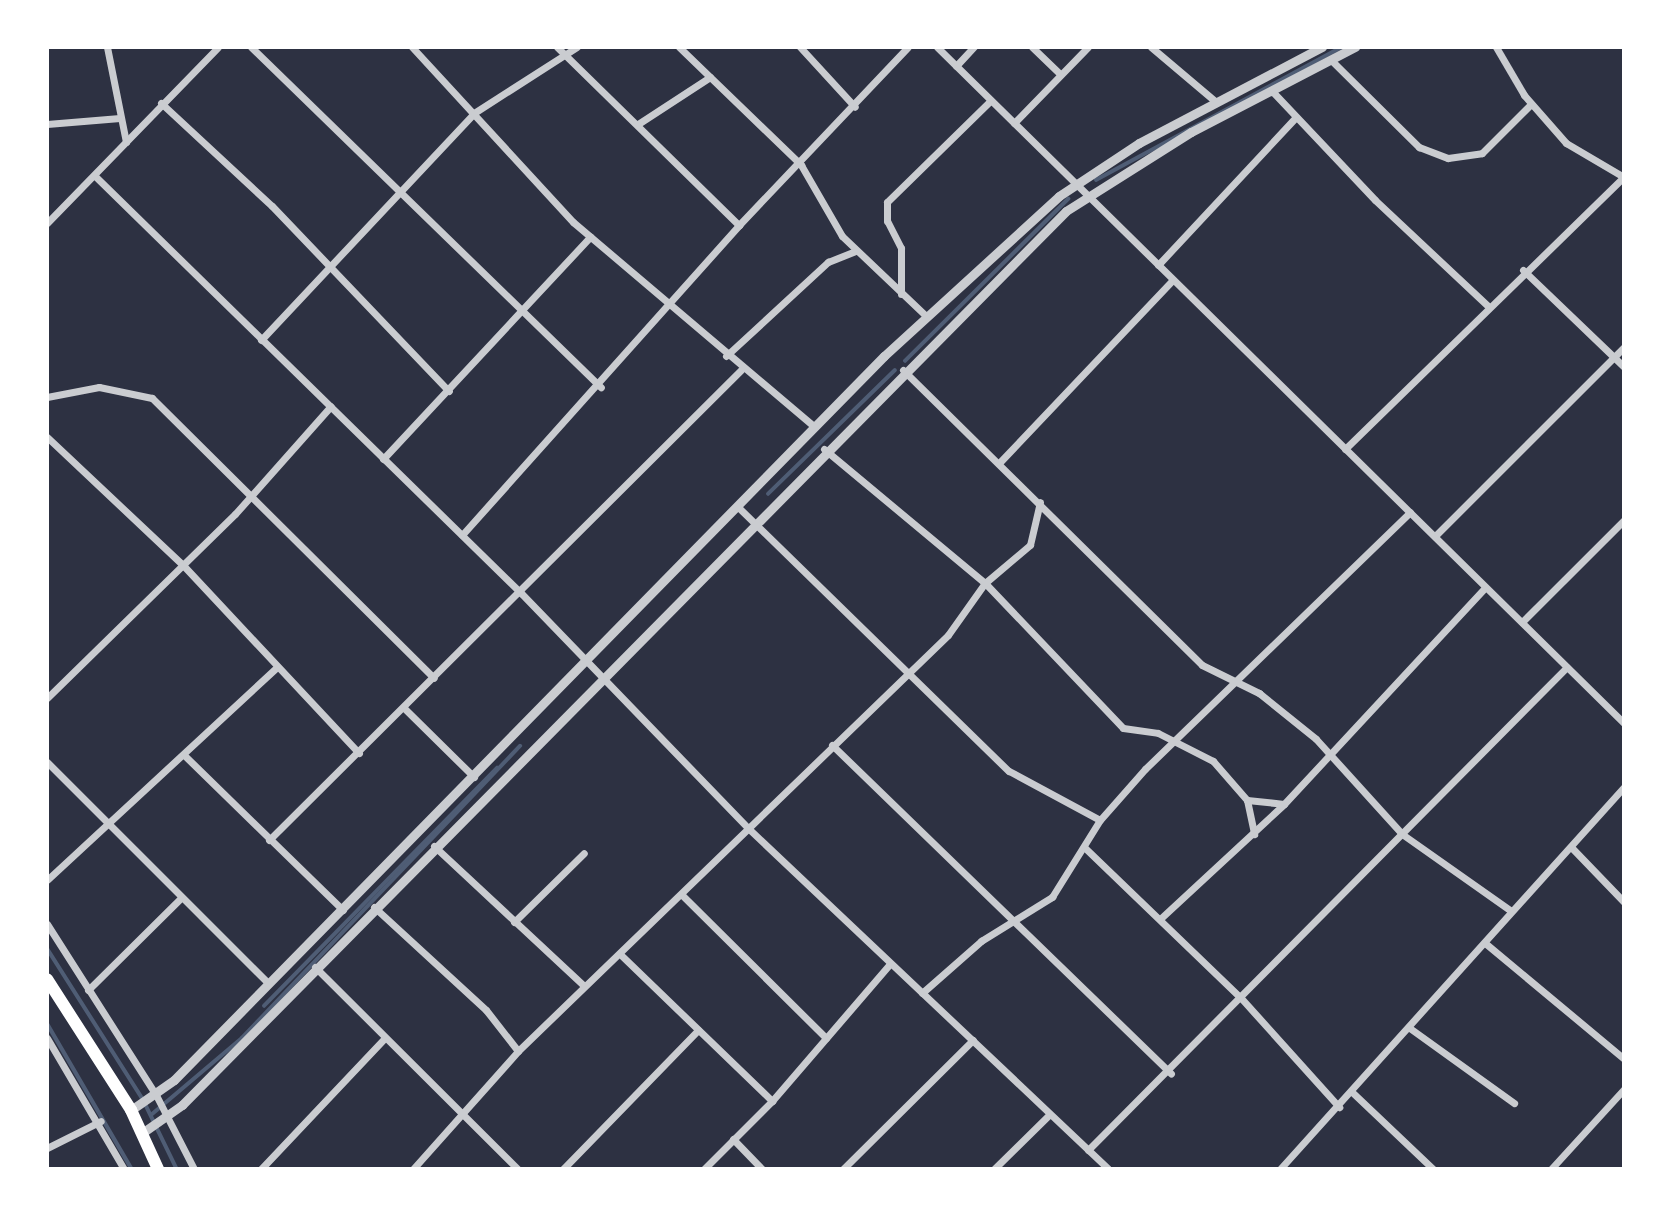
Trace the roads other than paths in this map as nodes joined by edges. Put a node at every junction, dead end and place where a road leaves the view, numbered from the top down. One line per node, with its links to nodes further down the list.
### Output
1 (107, 47): 32 (street)
2 (205, 47): 20 (street)
3 (218, 47): 20 (street)
4 (251, 47): 42 (street)
5 (412, 47): 31 (street)
6 (557, 47): 19 (street)
7 (577, 47): 19 (street)
8 (679, 47): 24 (street)
9 (800, 47): 30 (street)
10 (908, 47): 30 (street)
11 (937, 47): 22 (street)
12 (974, 47): 22 (street)
13 (1032, 47): 23 (street)
14 (1088, 47): 23 (street)
15 (1151, 47): 27 (street)
16 (1322, 47): 27 (street)
17 (1355, 47): 21 (street)
18 (1496, 47): 29 (street)
19 (568, 57): 31 (street); 36 (street)
20 (206, 58): 28 (street)
21 (1331, 60): 25 (street); 29 (street)
22 (956, 66): 26 (street)
23 (1060, 74): 34 (street)
24 (710, 77): 36 (street); 38 (street)
25 (1272, 91): 33 (street); 43 (street)
26 (990, 101): 34 (street); 52 (street)
27 (1215, 101): 41 (street)
28 (161, 103): 37 (street); 48 (street)
29 (1531, 104): 40 (street)
30 (855, 107): 38 (street)
31 (474, 114): 42 (street); 46 (street)
32 (120, 118): 35 (street); 37 (street)
33 (1296, 118): 49 (street); 53 (street)
34 (1014, 123): 41 (street)
35 (47, 124)
36 (638, 124): 45 (street)
37 (126, 142): 39 (street)
38 (801, 165): 45 (street); 47 (street)
39 (96, 177): 44 (street); 57 (street)
40 (1624, 177): 50 (street)
41 (1074, 183): 43 (street); 56 (street)
42 (397, 193): 48 (street); 55 (street)
43 (1085, 195): 49 (street); 63 (street)
44 (47, 223)
45 (739, 225): 54 (street)
46 (590, 237): 54 (street); 55 (street)
47 (855, 251): 52 (street); 59 (street)
48 (326, 265): 57 (street); 65 (street)
49 (1158, 265): 51 (street)
50 (1523, 270): 53 (street); 60 (street)
51 (1173, 280): 71 (street); 73 (street)
52 (901, 294): 56 (street)
53 (1488, 305): 71 (street)
54 (670, 308): 59 (street); 64 (street)
55 (522, 312): 64 (street); 65 (street)
56 (925, 315): 68 (street)
57 (261, 340): 67 (street)
58 (1624, 346): 60 (street)
59 (726, 356): 62 (street)
60 (1613, 356): 61 (street); 81 (street)
61 (1624, 367)
62 (741, 370): 68 (street); 85 (street)
63 (902, 370): 70 (street); 73 (street)
64 (600, 387): 80 (street)
65 (449, 391): 72 (street)
66 (47, 397): 74 (street)
67 (331, 406): 72 (street); 74 (street)
68 (814, 427): 76 (street)
69 (47, 437): 82 (street)
70 (824, 449): 78 (street); 83 (street)
71 (1345, 449): 77 (street)
72 (383, 459): 80 (street)
73 (1000, 462): 75 (street)
74 (250, 497): 82 (street); 91 (street)
75 (1040, 502): 83 (street); 93 (street)
76 (737, 507): 78 (street); 87 (street)
77 (1410, 512): 81 (street); 93 (street)
78 (754, 520): 90 (street); 92 (street)
79 (1624, 520): 86 (street)
80 (462, 535): 85 (street)
81 (1436, 536): 84 (street)
82 (182, 564): 88 (street); 94 (street)
83 (985, 583): 90 (street); 97 (street)
84 (1485, 588): 86 (street); 101 (street)
85 (521, 593): 87 (street); 91 (street)
86 (1522, 622): 89 (street)
87 (586, 666): 92 (street); 103 (street)
88 (277, 667): 99 (street); 100 (street)
89 (1567, 667): 96 (street); 111 (street)
90 (903, 674): 98 (street); 107 (street)
91 (434, 678): 95 (street)
92 (599, 678): 109 (street); 113 (street)
93 (1239, 679): 97 (street); 101 (street)
94 (47, 698)
95 (405, 709): 99 (street); 103 (street)
96 (1624, 723)
97 (1172, 739): 105 (street); 107 (street)
98 (832, 745): 109 (street); 125 (street)
99 (359, 753): 112 (street)
100 (184, 755): 108 (street); 112 (street)
101 (1329, 755): 106 (street); 111 (street)
102 (47, 762): 108 (street)
103 (474, 777): 122 (street)
104 (1624, 787): 115 (street)
105 (1247, 800): 106 (street); 110 (street)
106 (1284, 804): 110 (street)
107 (1100, 820): 114 (street)
108 (106, 825): 117 (street); 119 (street)
109 (749, 829): 118 (street); 130 (street)
110 (1254, 834): 124 (street)
111 (1402, 834): 123 (street); 137 (street)
112 (269, 840): 122 (street)
113 (434, 845): 121 (street); 126 (street)
114 (1084, 847): 124 (street); 125 (street)
115 (1572, 848): 120 (street); 123 (street)
116 (584, 853): 126 (street)
117 (47, 880)
118 (682, 895): 129 (street); 142 (street)
119 (181, 898): 133 (street); 135 (street)
120 (1624, 902)
121 (373, 907): 131 (street); 144 (street)
122 (343, 910): 133 (street)
123 (1511, 911): 128 (street)
124 (1160, 919): 137 (street)
125 (1017, 921): 136 (street); 146 (street)
126 (514, 922): 134 (street)
127 (47, 924): 135 (street)
128 (1485, 943): 138 (street); 145 (street)
129 (622, 956): 134 (street); 139 (street)
130 (889, 965): 136 (street); 142 (street)
131 (315, 967): 141 (street); 156 (street)
132 (47, 979): 153 (highway)
133 (268, 983): 149 (street)
134 (584, 986): 144 (street)
135 (88, 990): 149 (street)
136 (922, 993): 143 (street)
137 (1241, 998): 146 (street); 152 (street)
138 (1411, 1029): 148 (street); 151 (street)
139 (698, 1030): 150 (street); 169 (street)
140 (47, 1038): 157 (street)
141 (385, 1038): 154 (street); 166 (street)
142 (826, 1038): 150 (street)
143 (973, 1040): 155 (street); 172 (street)
144 (517, 1051): 154 (street)
145 (1624, 1059)
146 (1171, 1073): 161 (street)
147 (1624, 1089): 178 (street)
148 (1353, 1093): 152 (street); 162 (street)
149 (153, 1097): 153 (street); 156 (street)
150 (772, 1101): 159 (street)
151 (1514, 1103)
152 (1339, 1107): 175 (street)
153 (131, 1110): 158 (highway)
154 (464, 1113): 167 (street); 168 (street)
155 (1050, 1114): 161 (street); 173 (street)
156 (163, 1119): 158 (street); 165 (street)
157 (101, 1121): 160 (street); 163 (street)
158 (142, 1133): 164 (highway)
159 (733, 1139): 170 (street); 171 (street)
160 (47, 1148)
161 (1088, 1150): 174 (street)
162 (1426, 1161): 176 (street); 177 (street)
163 (124, 1169)
164 (158, 1169)
165 (194, 1169)
166 (261, 1169)
167 (413, 1169)
168 (518, 1169)
169 (563, 1169)
170 (704, 1169)
171 (762, 1169)
172 (843, 1169)
173 (994, 1169)
174 (1108, 1169)
175 (1280, 1169)
176 (1419, 1169)
177 (1433, 1169)
178 (1551, 1169)

